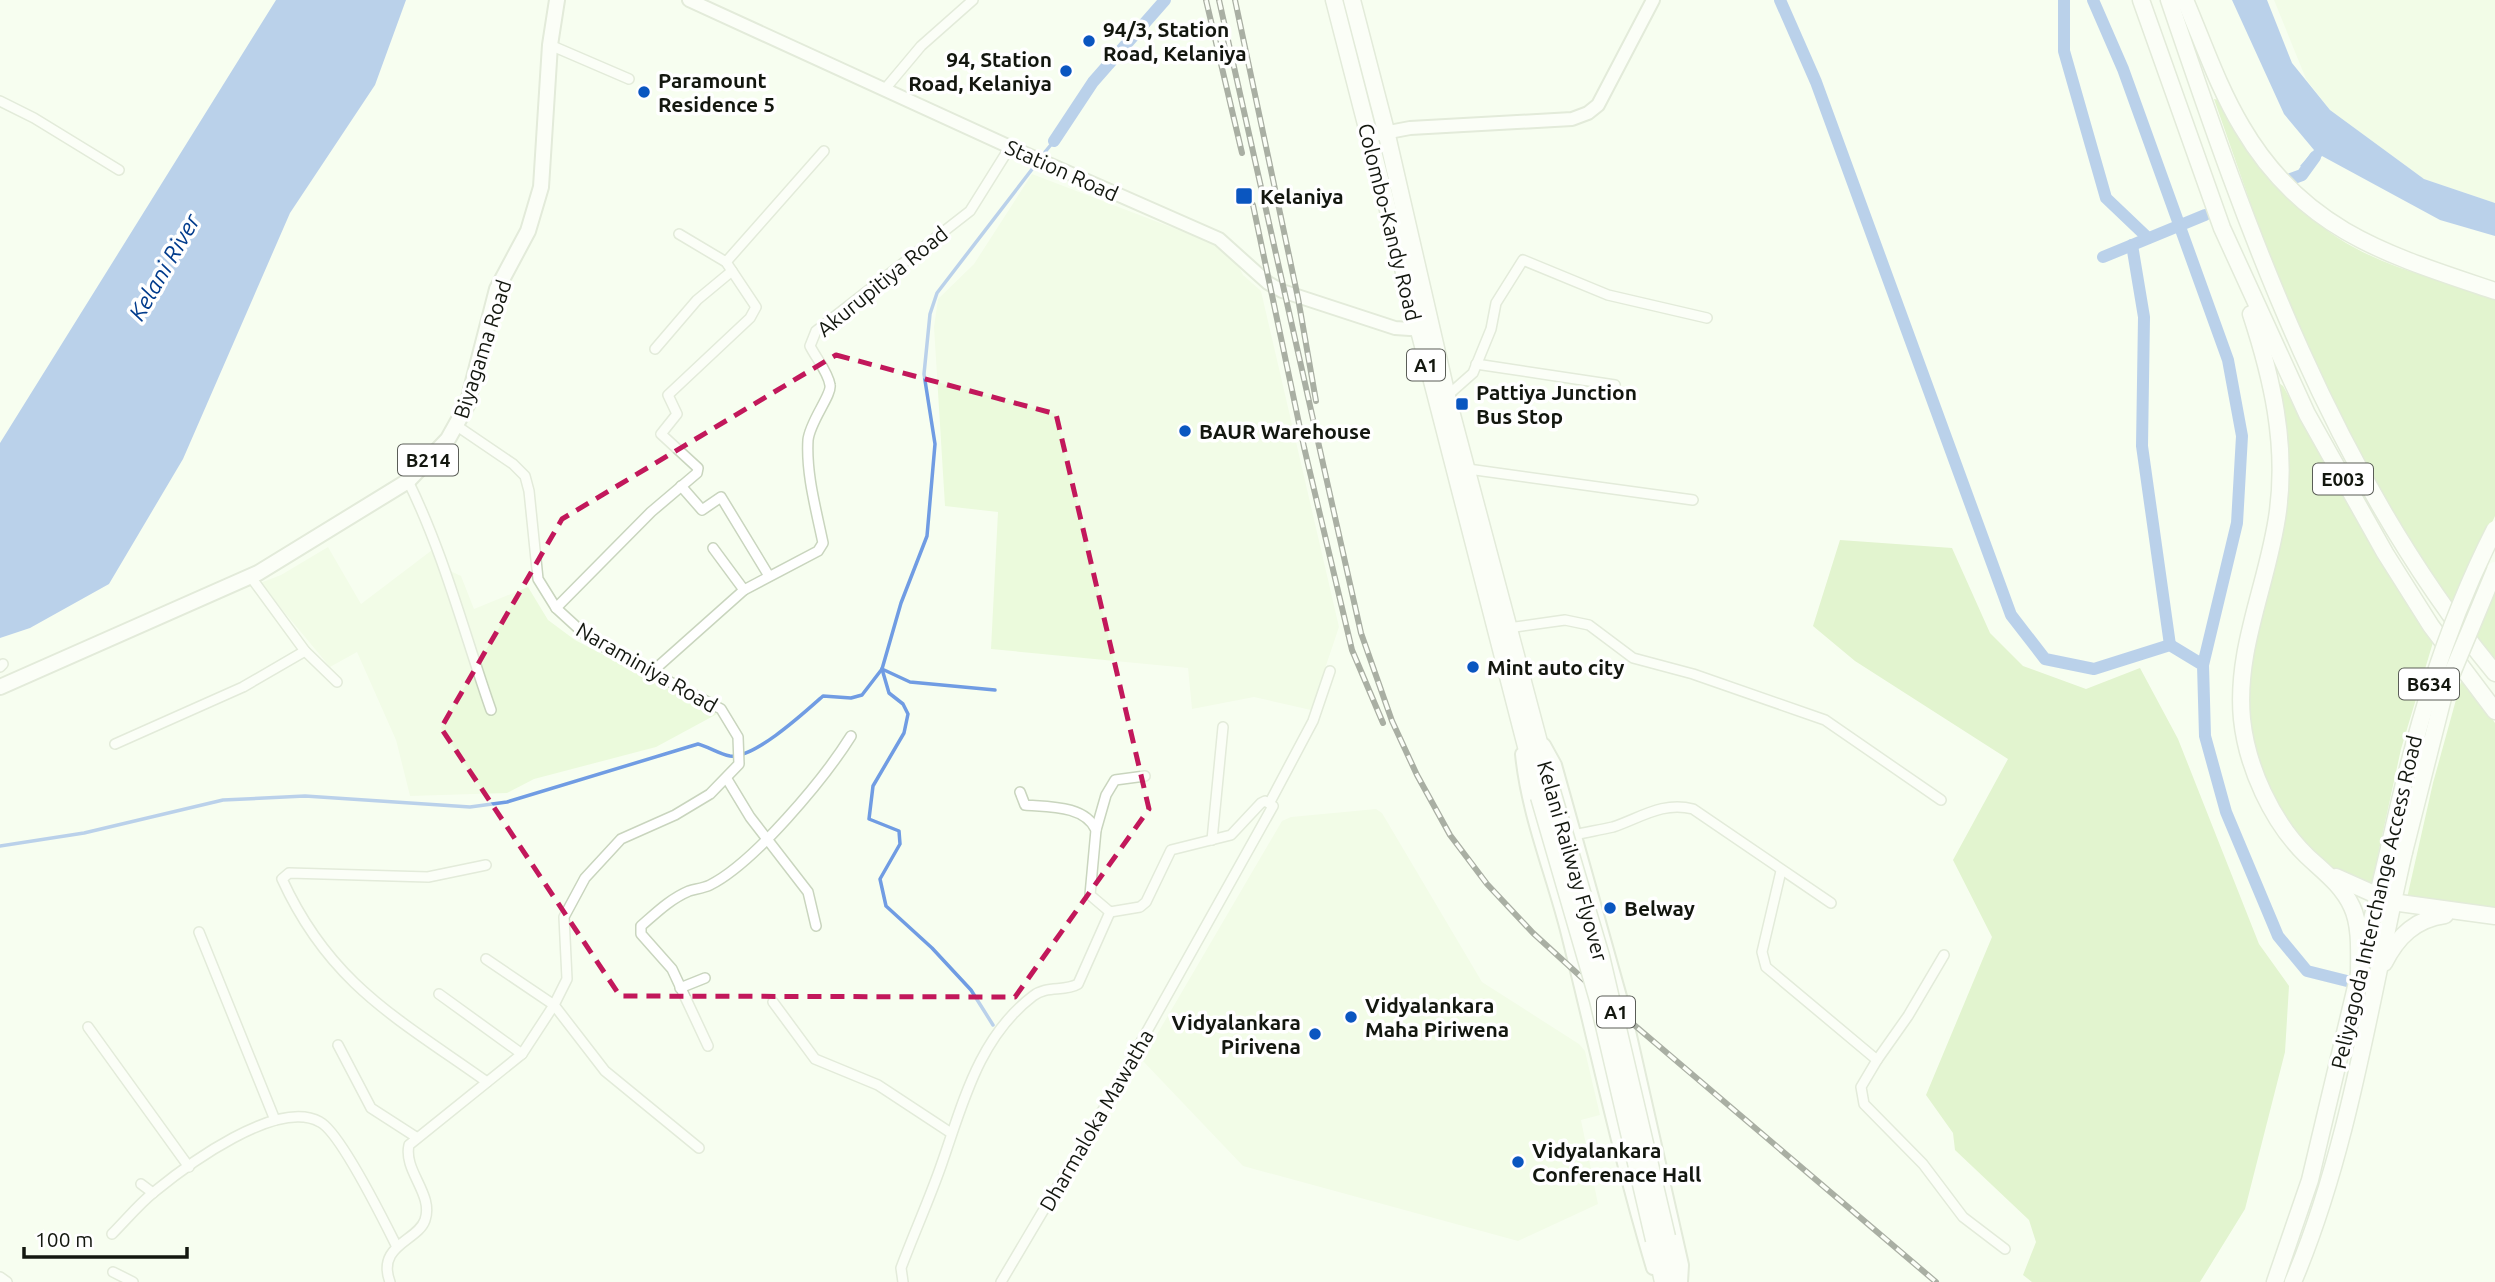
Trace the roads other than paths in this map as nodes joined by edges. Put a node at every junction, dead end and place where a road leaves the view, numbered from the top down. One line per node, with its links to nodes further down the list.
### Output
1 (557, 0): 10 (main road, Biyagama Road / B214)
2 (973, 0): 12 (street)
3 (1334, 0): 15 (highway, Colombo-Kandy Road / A1)
4 (1352, 0): 14 (highway, Colombo-Kandy Road / A1)
5 (1653, 0): 14 (street)
6 (2141, 0): 19 (highway, E003)
7 (2169, 0): 46 (highway, E003)
8 (2185, 0): 23 (highway)
9 (696, 1): 12 (street, Station Road)
10 (550, 45): 11 (street); 30 (main road, Biyagama Road / B214)
11 (629, 79)
12 (885, 89): 16 (street, Station Road)
13 (0, 101): 18 (street)
14 (1386, 131): 15 (street); 25 (highway, Colombo-Kandy Road / A1)
15 (1368, 136): 25 (highway, Colombo-Kandy Road / A1)
16 (1010, 148): 25 (street, Station Road); 39 (street, Akurupitiya Road)
17 (824, 151): 21 (street)
18 (119, 170)
19 (2222, 228): 50 (highway, E003); 67 (highway)
20 (679, 234): 21 (street)
21 (726, 262): 22 (street)
22 (732, 271): 26 (street); 33 (street)
23 (2495, 291)
24 (1707, 318): 27 (street)
25 (1425, 330): 29 (highway, Colombo-Kandy Road / A1); 52 (highway, Colombo-Kandy Road / A1)
26 (655, 349)
27 (1476, 364): 28 (street); 29 (street)
28 (1615, 385)
29 (1447, 396): 31 (highway, Colombo-Kandy Road / A1)
30 (457, 426): 32 (main road, Biyagama Road / B214); 41 (street, Naraminiya Road)
31 (1468, 469): 34 (street); 42 (highway, Colombo-Kandy Road / A1)
32 (408, 481): 38 (main road, Biyagama Road / B214); 49 (street)
33 (681, 486): 39 (street); 41 (street)
34 (1693, 500)
35 (2495, 529): 64 (highway, Peliyagoda Interchange Access Road / B634, bridge)
36 (713, 548): 40 (street)
37 (2495, 570): 64 (highway, Peliyagoda Interchange Access Road / B634, bridge)
38 (250, 576): 43 (street); 48 (main road, Biyagama Road / B214)
39 (769, 576): 40 (street, Akurupitiya Road)
40 (744, 590): 44 (street, Akurupitiya Road)
41 (556, 608): 44 (street, Naraminiya Road)
42 (1508, 628): 52 (highway, Colombo-Kandy Road / A1); 58 (street)
43 (305, 651): 47 (street); 54 (street)
44 (653, 671): 56 (street, Naraminiya Road)
45 (1330, 671): 59 (street, Dharmaloka Mawatha)
46 (2495, 673)
47 (337, 682)
48 (0, 687)
49 (491, 710)
50 (2495, 711)
51 (1223, 727): 63 (street)
52 (1527, 728): 61 (street); 69 (street); 102 (highway, Kelani Railway Flyover / A1, bridge)
53 (851, 736): 62 (street)
54 (115, 744)
55 (1145, 776): 60 (street)
56 (727, 779): 62 (street); 85 (street, Naraminiya Road)
57 (1020, 792): 60 (street)
58 (1941, 800)
59 (1270, 802): 63 (street); 111 (street, Dharmaloka Mawatha)
60 (1096, 830): 72 (street)
61 (1574, 835): 66 (street); 68 (street)
62 (768, 839): 75 (street); 82 (street)
63 (1212, 840): 72 (street)
64 (2396, 850): 70 (highway, Peliyagoda Interchange Access Road / B634)
65 (486, 865): 93 (street)
66 (1781, 871): 71 (street); 91 (street)
67 (2326, 871): 70 (highway); 79 (highway)
68 (1592, 890): 69 (street); 90 (street)
69 (1559, 900): 92 (street)
70 (2384, 900): 73 (highway); 79 (highway, Peliyagoda Interchange Access Road / B634); 81 (highway, Peliyagoda Interchange Access Road / B634)
71 (1831, 903)
72 (1110, 912): 95 (street)
73 (2475, 913): 74 (highway); 81 (highway)
74 (2495, 915)
75 (816, 926)
76 (199, 932): 94 (street)
77 (1944, 955): 91 (street)
78 (486, 959): 85 (street)
79 (2359, 975): 115 (highway, Peliyagoda Interchange Access Road / B634)
80 (705, 978): 82 (street)
81 (2377, 978): 116 (highway, Peliyagoda Interchange Access Road / B634)
82 (680, 988): 88 (street)
83 (439, 994): 89 (street)
84 (773, 1002): 95 (street)
85 (554, 1005): 89 (street, Naraminiya Road); 97 (street)
86 (88, 1027): 98 (street)
87 (338, 1045): 96 (street)
88 (708, 1046)
89 (522, 1054): 93 (street, Naraminiya Road)
90 (1634, 1054): 92 (street); 114 (street)
91 (1877, 1060): 104 (street)
92 (1599, 1063): 112 (street)
93 (487, 1082): 96 (street, Naraminiya Road)
94 (275, 1120): 98 (street); 103 (street)
95 (951, 1133): 110 (street)
96 (416, 1138): 103 (street)
97 (699, 1148)
98 (190, 1167): 100 (street)
99 (141, 1184): 100 (street)
100 (153, 1193): 101 (street)
101 (112, 1234)
102 (1660, 1238): 113 (highway, Kelani Railway Flyover / A1); 114 (highway, Kelani Railway Flyover / A1)
103 (397, 1245): 109 (street)
104 (2005, 1249)
105 (113, 1272): 108 (street)
106 (0, 1277): 107 (street)
107 (6, 1282)
108 (133, 1282)
109 (390, 1282)
110 (903, 1282)
111 (1001, 1282)
112 (1657, 1282)
113 (1663, 1282)
114 (1679, 1282)
115 (2275, 1282)
116 (2293, 1282)

